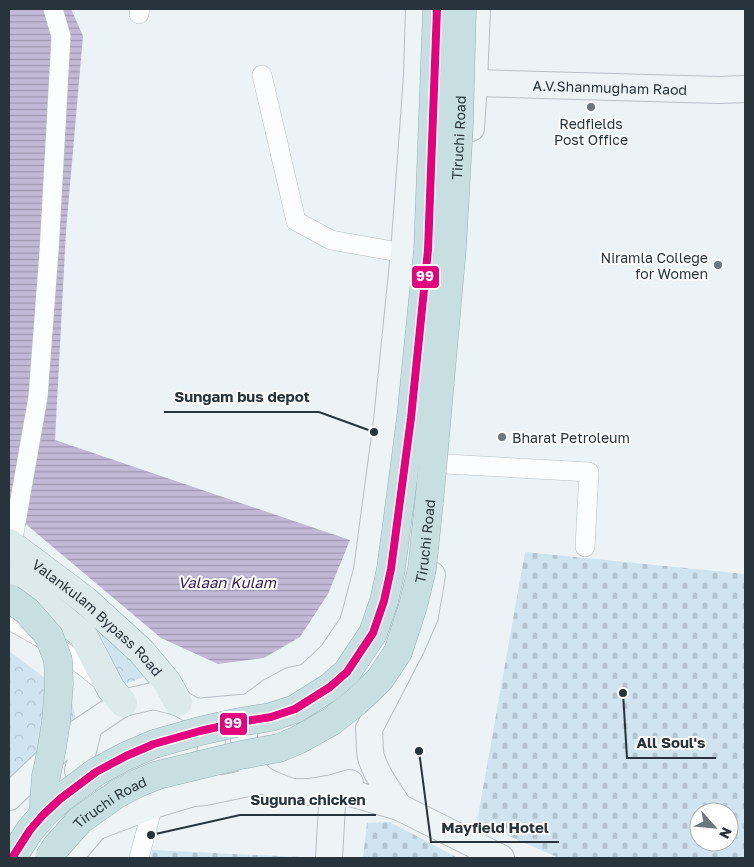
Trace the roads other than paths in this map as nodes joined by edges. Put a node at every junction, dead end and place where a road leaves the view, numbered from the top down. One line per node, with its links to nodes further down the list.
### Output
1 (53, 9): 11 (street)
2 (419, 9): 9 (street)
3 (437, 9): 29 (highway, Tiruchi Road, bridge)
4 (462, 9): 32 (highway, Tiruchi Road, bridge)
5 (477, 9): 7 (street)
6 (262, 75): 9 (street)
7 (474, 83): 8 (street, A.V.Shanmugham Raod); 10 (street)
8 (745, 89)
9 (404, 253): 16 (street)
10 (446, 464): 12 (street); 21 (street)
11 (10, 544): 19 (main road, Valankulam Bypass Road)
12 (585, 547)
13 (9, 574): 17 (main road, Valankulam Bypass Road)
14 (9, 598): 29 (highway, bridge)
15 (9, 620): 17 (street)
16 (308, 677): 18 (street); 21 (street)
17 (117, 696): 19 (street); 20 (street)
18 (261, 700): 19 (street); 23 (street)
19 (186, 707): 25 (street)
20 (89, 726): 26 (street); 30 (street)
21 (369, 729): 22 (street)
22 (370, 755): 24 (street); 28 (street)
23 (263, 780): 24 (street); 25 (street)
24 (333, 788): 28 (street); 35 (street)
25 (205, 792): 27 (street)
26 (9, 797)
27 (153, 805): 30 (street); 34 (street)
28 (399, 807): 36 (street)
29 (43, 815): 31 (highway, Tiruchi Road, bridge)
30 (95, 827): 33 (street)
31 (12, 858)
32 (49, 858)
33 (69, 858)
34 (139, 858)
35 (329, 858)
36 (501, 858)

